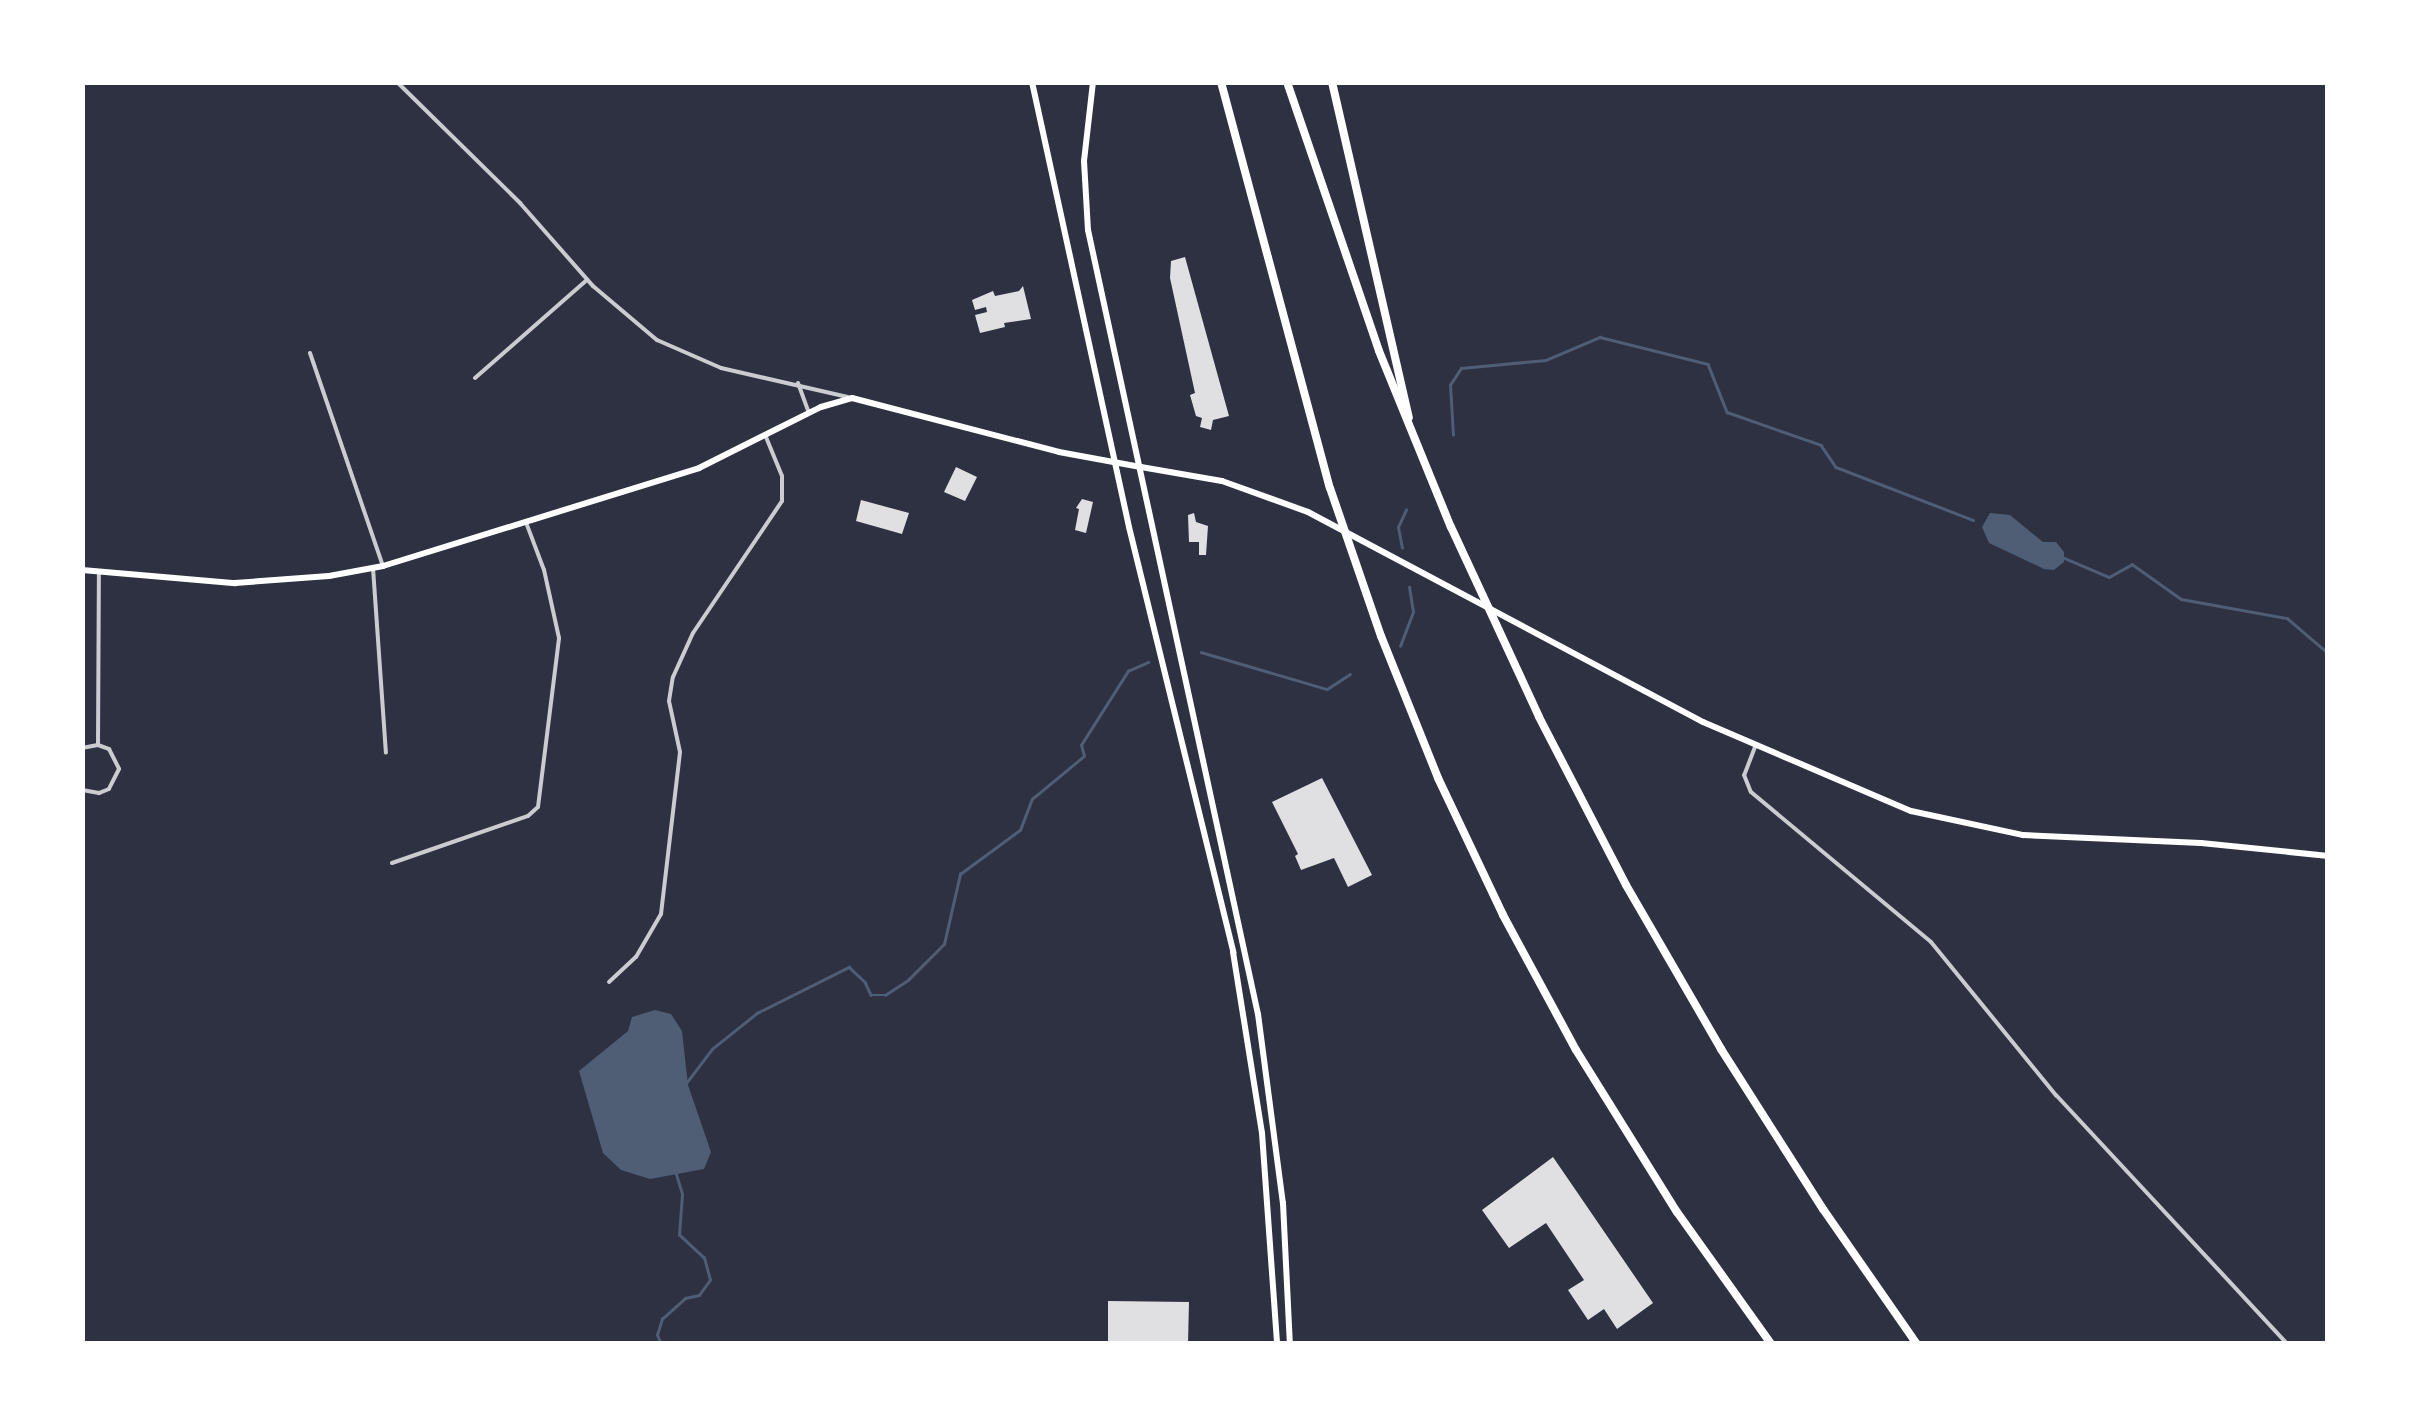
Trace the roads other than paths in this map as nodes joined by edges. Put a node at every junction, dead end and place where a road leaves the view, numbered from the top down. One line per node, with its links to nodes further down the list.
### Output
1 (398, 82): 7 (street)
2 (1032, 82): 15 (main road)
3 (1093, 82): 16 (main road)
4 (1220, 82): 32 (highway)
5 (1286, 82): 13 (highway)
6 (1332, 82): 13 (highway)
7 (587, 280): 9 (street); 10 (street)
8 (310, 354): 18 (street)
9 (475, 378)
10 (798, 383): 11 (street); 12 (street)
11 (852, 398): 12 (main road); 15 (main road)
12 (808, 414): 14 (main road)
13 (1413, 436): 33 (highway)
14 (766, 437): 17 (main road); 29 (street)
15 (1115, 463): 16 (main road); 30 (main road)
16 (1141, 467): 23 (main road); 31 (main road)
17 (527, 524): 18 (main road); 28 (street)
18 (383, 566): 19 (main road)
19 (373, 568): 21 (main road); 25 (street)
20 (82, 570): 21 (main road)
21 (99, 572): 22 (street)
22 (98, 745): 24 (street); 26 (street)
23 (1755, 747): 27 (main road); 34 (street)
24 (82, 748)
25 (386, 753)
26 (82, 790)
27 (2328, 856)
28 (392, 863)
29 (610, 982)
30 (1277, 1344)
31 (1290, 1344)
32 (1771, 1344)
33 (1917, 1344)
34 (2287, 1344)

